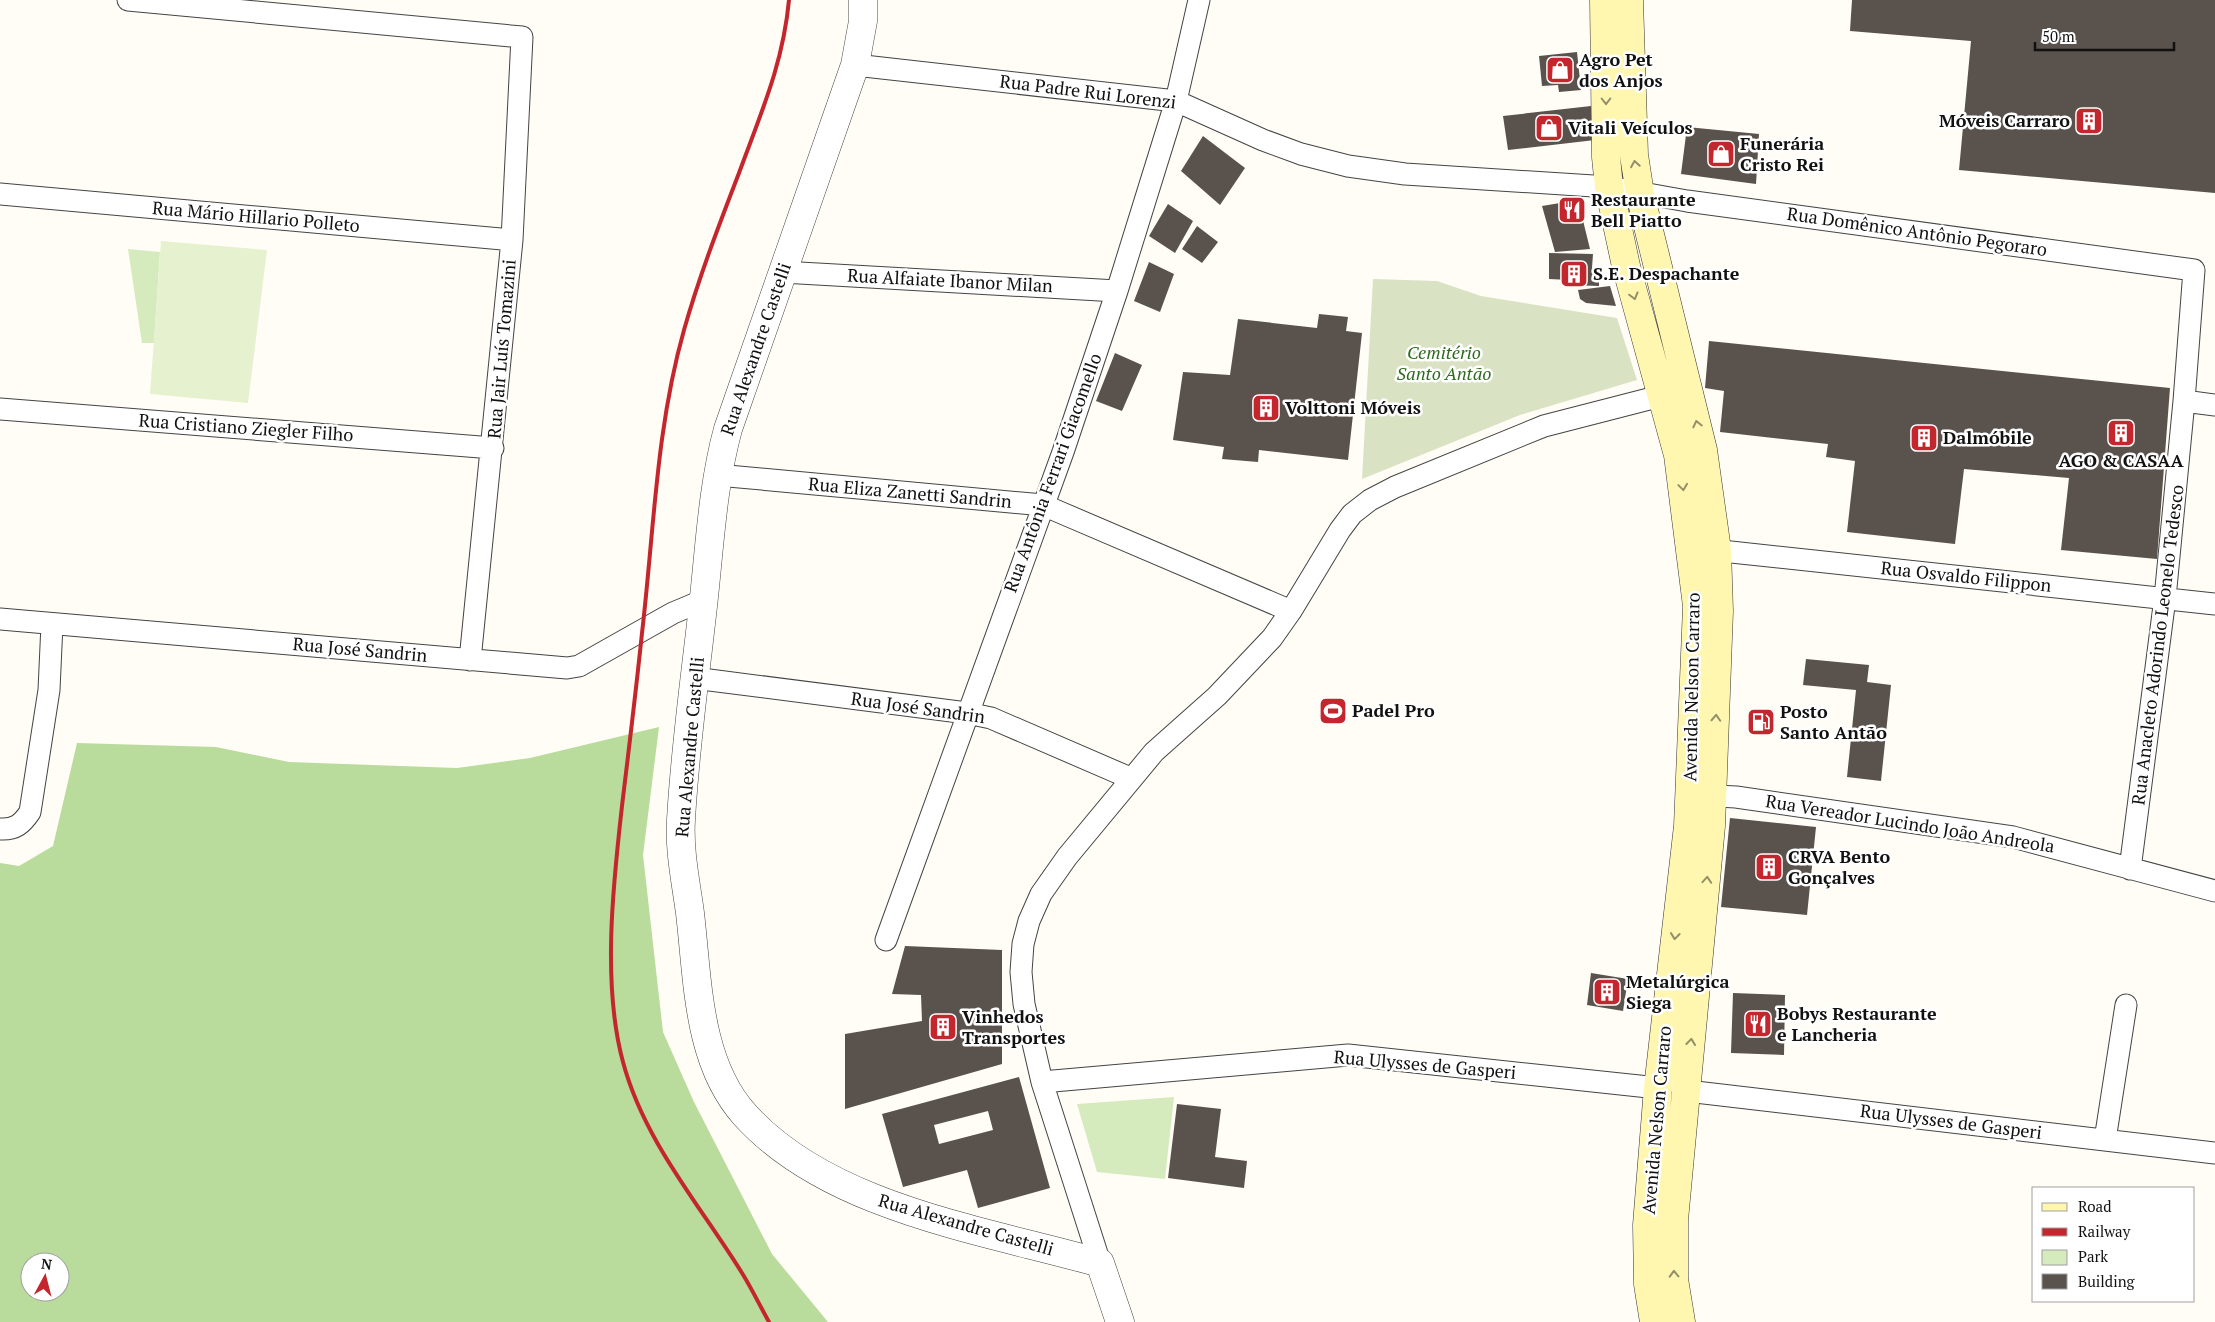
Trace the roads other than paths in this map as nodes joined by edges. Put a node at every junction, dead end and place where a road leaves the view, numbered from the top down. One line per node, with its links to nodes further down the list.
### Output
1 (128, 0): 11 (street, Rua Jair Luís Tomazini)
2 (863, 0): 6 (street, Rua Alexandre Castelli)
3 (1199, 0): 7 (street, Rua Antônia Ferrari Giacomello)
4 (1604, 0): 8 (main road, Avenida Nelson Carraro, one-way to 8)
5 (1629, 0): 10 (main road, Avenida Nelson Carraro, one-way to 5)
6 (856, 65): 7 (street, Rua Padre Rui Lorenzi); 13 (street, Rua Alexandre Castelli)
7 (1176, 101): 8 (street, Rua Padre Rui Lorenzi); 14 (street, Rua Antônia Ferrari Giacomello)
8 (1609, 187): 10 (street, Rua Padre Rui Lorenzi); 16 (main road, Avenida Nelson Carraro, one-way to 16)
9 (0, 194): 11 (street, Rua Mário Hillario Polleto)
10 (1640, 194): 12 (street, Rua Domênico Antônio Pegoraro); 15 (main road, Avenida Nelson Carraro)
11 (512, 240): 20 (street, Rua Jair Luís Tomazini)
12 (2194, 270): 17 (street, Rua Anacleto Adorindo Leonelo Tedesco)
13 (782, 272): 14 (street, Rua Alfaiate Ibanor Milan); 22 (street, Rua Alexandre Castelli)
14 (1117, 291): 23 (street, Rua Antônia Ferrari Giacomello)
15 (1689, 389): 16 (street); 21 (main road, Avenida Nelson Carraro, one-way to 15)
16 (1663, 396): 21 (main road, Avenida Nelson Carraro); 28 (street)
17 (2184, 402): 18 (street); 25 (street, Rua Anacleto Adorindo Leonelo Tedesco)
18 (2215, 405)
19 (0, 409): 20 (street, Rua Cristiano Ziegler Filho)
20 (493, 448): 31 (street, Rua Jair Luís Tomazini)
21 (1691, 453): 24 (main road, Avenida Nelson Carraro)
22 (717, 475): 23 (street, Rua Eliza Zanetti Sandrin); 26 (street, Rua Alexandre Castelli)
23 (1043, 505): 28 (street, Rua Eliza Zanetti Sandrin); 33 (street, Rua Antônia Ferrari Giacomello)
24 (1704, 549): 25 (street, Rua Osvaldo Filippon); 35 (main road, Avenida Nelson Carraro)
25 (2165, 598): 27 (street, Rua Osvaldo Filippon); 38 (street, Rua Anacleto Adorindo Leonelo Tedesco)
26 (704, 600): 31 (street, Rua José Sandrin); 32 (street, Rua Alexandre Castelli)
27 (2215, 604)
28 (1291, 611): 34 (street)
29 (0, 619): 30 (street, Rua José Sandrin)
30 (52, 624): 31 (street, Rua José Sandrin); 37 (street)
31 (470, 660)
32 (694, 678): 33 (street, Rua José Sandrin); 47 (street, Rua Alexandre Castelli)
33 (967, 713): 34 (street, Rua José Sandrin); 40 (street, Rua Antônia Ferrari Giacomello)
34 (1130, 778): 42 (street)
35 (1701, 795): 36 (main road, Avenida Nelson Carraro); 38 (street, Rua Vereador Lucindo João Andreola)
36 (1699, 826): 43 (main road, Avenida Nelson Carraro, one-way to 43); 44 (main road, Avenida Nelson Carraro, one-way to 36)
37 (0, 828)
38 (2130, 869): 39 (street, Rua Vereador Lucindo João Andreola)
39 (2215, 891)
40 (886, 940)
41 (2126, 1005): 45 (street)
42 (1042, 1082): 43 (street, Rua Ulysses de Gasperi); 47 (street)
43 (1658, 1088): 44 (street, Rua Ulysses de Gasperi); 49 (main road, Avenida Nelson Carraro)
44 (1687, 1091): 45 (street, Rua Ulysses de Gasperi); 50 (main road, Avenida Nelson Carraro, one-way to 44)
45 (2105, 1140): 46 (street, Rua Ulysses de Gasperi)
46 (2215, 1153)
47 (1100, 1263): 48 (street)
48 (1120, 1322)
49 (1654, 1322)
50 (1680, 1322)

